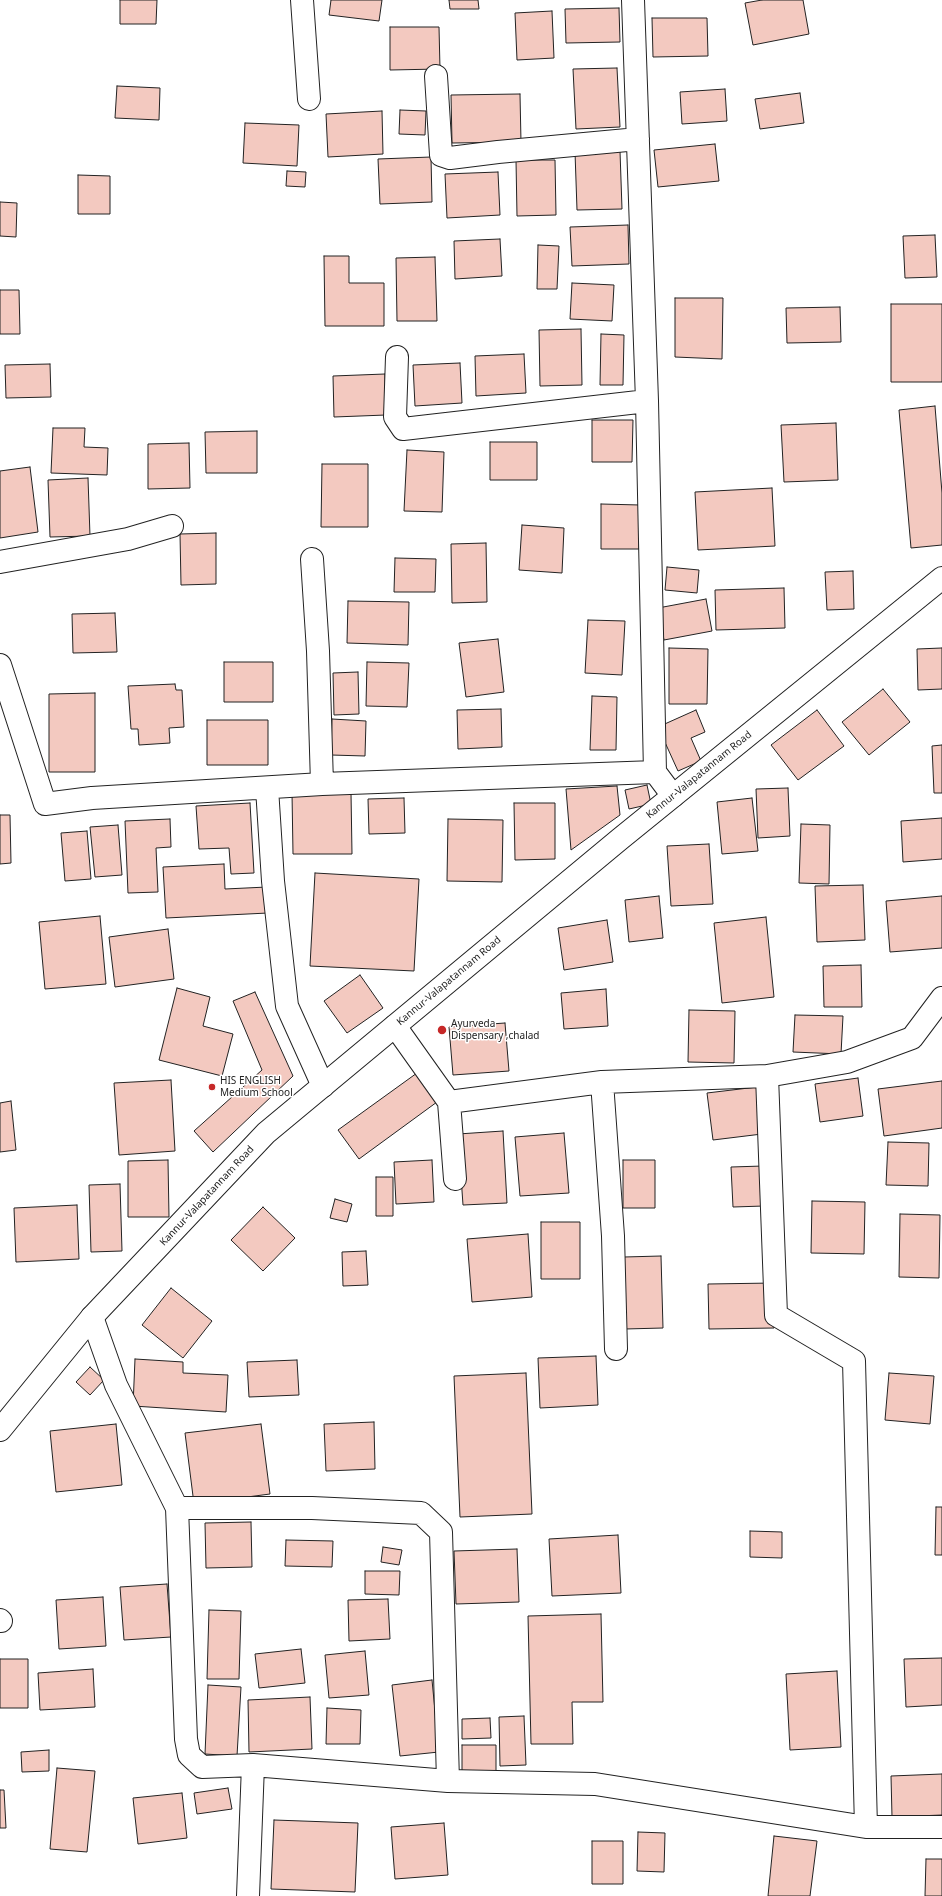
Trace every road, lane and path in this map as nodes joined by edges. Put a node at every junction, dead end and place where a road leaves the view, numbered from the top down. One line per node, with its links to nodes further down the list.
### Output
1 (302, 0): 4 (street)
2 (633, 0): 5 (street)
3 (436, 76): 5 (street)
4 (309, 99)
5 (638, 139): 7 (street)
6 (397, 357): 7 (street)
7 (648, 401): 13 (street)
8 (172, 526): 10 (street)
9 (312, 559): 14 (street)
10 (0, 562)
11 (942, 578): 16 (street, Kannur-Valapatannam Road)
12 (0, 665): 15 (street)
13 (655, 772): 14 (street); 16 (street)
14 (322, 784): 15 (street)
15 (267, 788): 21 (street)
16 (673, 796): 18 (street, Kannur-Valapatannam Road)
17 (942, 998): 19 (street)
18 (395, 1026): 21 (street, Kannur-Valapatannam Road); 22 (street)
19 (767, 1076): 20 (street); 30 (street)
20 (602, 1082): 22 (street); 25 (street)
21 (323, 1086): 24 (street, Kannur-Valapatannam Road)
22 (449, 1102): 23 (street)
23 (455, 1179)
24 (92, 1317): 26 (street, Kannur-Valapatannam Road); 27 (street)
25 (616, 1349)
26 (0, 1430)
27 (178, 1508): 28 (street); 29 (street)
28 (253, 1765): 29 (street); 32 (street)
29 (448, 1781): 30 (street)
30 (866, 1827): 31 (street)
31 (942, 1828)
32 (248, 1896)

